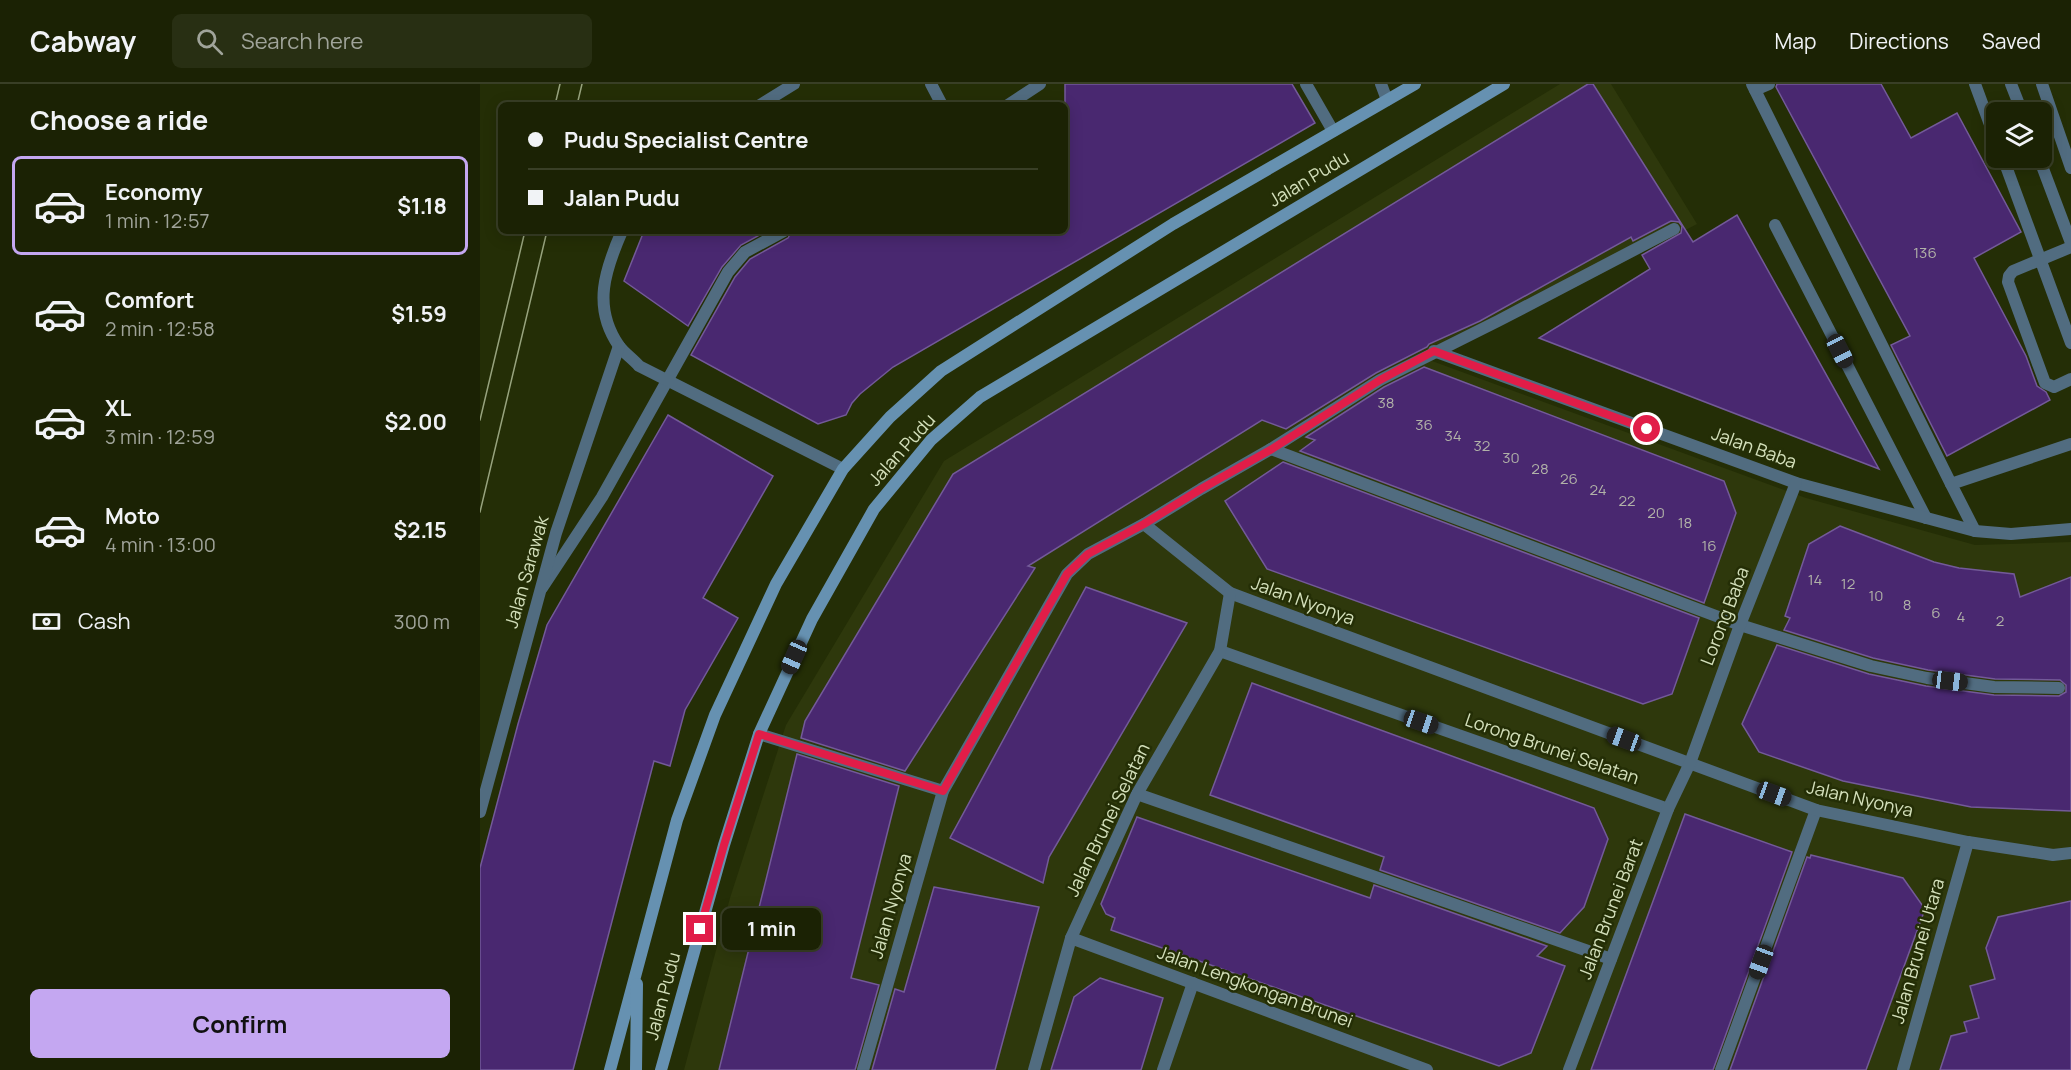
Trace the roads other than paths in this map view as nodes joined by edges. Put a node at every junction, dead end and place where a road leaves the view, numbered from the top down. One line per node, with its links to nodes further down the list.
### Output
1 (794, 84): 14 (street)
2 (931, 84): 15 (street)
3 (1040, 84): 16 (street)
4 (1306, 84): 19 (street)
5 (1381, 84): 13 (street)
6 (1415, 84): 13 (main road, Jalan Pudu)
7 (1504, 84): 48 (main road, Jalan Pudu)
8 (1769, 84): 12 (street)
9 (1975, 84): 18 (street)
10 (2011, 84): 17 (street)
11 (2042, 84): 22 (street)
12 (1753, 87): 38 (street)
13 (1387, 100): 19 (main road, Jalan Pudu)
14 (765, 102)
15 (940, 102)
16 (1013, 102)
17 (2018, 102)
18 (1986, 114)
19 (1333, 131): 36 (main road, Jalan Pudu)
20 (2007, 168): 28 (street)
21 (2043, 168): 27 (street)
22 (2071, 168)
23 (1775, 225): 39 (street)
24 (1674, 229): 31 (street)
25 (621, 234): 30 (street)
26 (778, 234): 32 (street)
27 (2071, 245): 28 (street)
28 (2042, 259): 29 (street); 33 (street)
29 (2071, 343)
30 (619, 346): 32 (street); 43 (street, Jalan Sarawak)
31 (1434, 351): 35 (street); 37 (street, Jalan Baba)
32 (667, 379): 36 (street); 43 (street)
33 (2071, 379)
34 (2071, 444): 38 (street)
35 (1272, 449): 40 (street); 45 (street)
36 (843, 469): 59 (main road, Jalan Pudu)
37 (1797, 483): 39 (street, Jalan Baba); 45 (street, Lorong Baba)
38 (1951, 484): 42 (street)
39 (1926, 518): 42 (street, Jalan Baba)
40 (1144, 524): 44 (street, Jalan Nyonya); 50 (street, Jalan Nyonya)
41 (2071, 529): 42 (street, Jalan Baba)
42 (1975, 531)
43 (540, 591): 54 (street, Jalan Sarawak)
44 (1230, 593): 46 (street, Jalan Brunei Selatan); 49 (street, Jalan Nyonya)
45 (1740, 625): 47 (street); 49 (street, Lorong Baba)
46 (1220, 651): 51 (street, Jalan Brunei Selatan); 52 (street, Lorong Brunei Selatan)
47 (2059, 688)
48 (759, 734): 50 (street); 65 (main road, Jalan Pudu)
49 (1690, 763): 52 (street, Jalan Brunei Barat); 53 (street, Jalan Nyonya)
50 (943, 791): 66 (street, Jalan Nyonya)
51 (1137, 794): 57 (street, Jalan Brunei Selatan); 58 (street)
52 (1668, 809): 58 (street, Jalan Brunei Barat)
53 (1816, 810): 55 (street, Jalan Nyonya); 70 (street)
54 (480, 812)
55 (1968, 842): 56 (street, Jalan Nyonya); 61 (street, Jalan Brunei Utara)
56 (2071, 853)
57 (1071, 938): 60 (street, Jalan Lengkongan Brunei); 67 (street, Jalan Brunei Selatan)
58 (1611, 959): 69 (street, Jalan Brunei Barat)
59 (638, 962): 63 (main road, Jalan Pudu); 64 (main road)
60 (1193, 983): 62 (street, Jalan Lengkongan Brunei); 68 (street)
61 (1906, 1067)
62 (1419, 1069)
63 (610, 1070)
64 (636, 1070)
65 (661, 1070)
66 (863, 1070)
67 (1034, 1070)
68 (1162, 1070)
69 (1569, 1070)
70 (1721, 1070)

